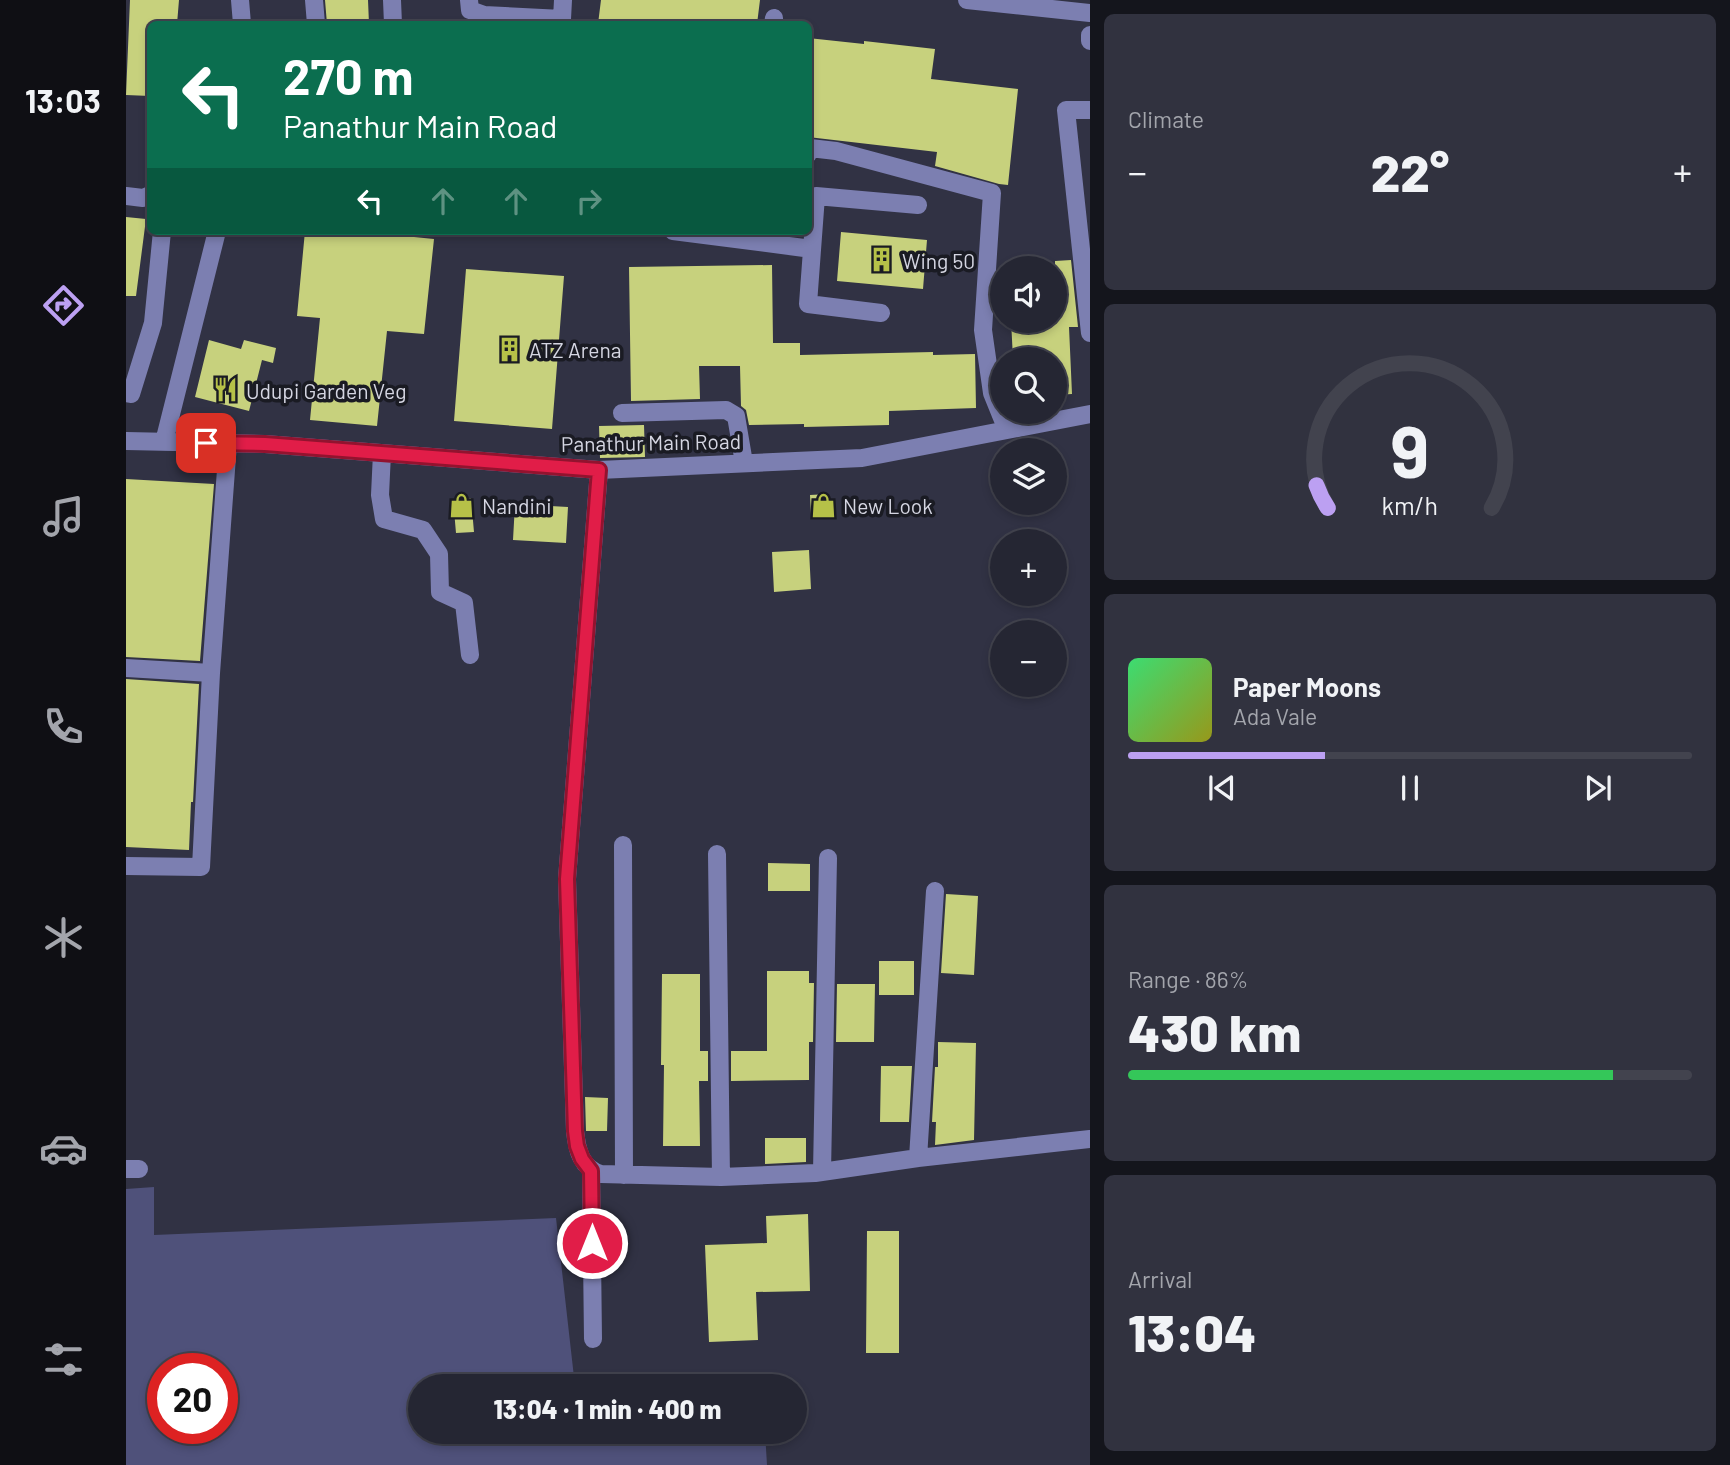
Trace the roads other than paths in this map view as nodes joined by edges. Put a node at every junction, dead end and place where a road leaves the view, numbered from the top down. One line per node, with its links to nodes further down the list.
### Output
1 (240, 0): 9 (street)
2 (314, 0): 10 (street)
3 (392, 0): 11 (street)
4 (469, 0): 7 (street)
5 (563, 0): 13 (street)
6 (967, 0): 8 (street)
7 (485, 13): 12 (street)
8 (1090, 13)
9 (242, 21)
10 (316, 21)
11 (393, 21)
12 (553, 21)
13 (562, 21)
14 (1090, 35): 15 (street)
15 (1090, 41)
16 (1090, 110): 26 (street)
17 (812, 148): 30 (street)
18 (126, 196): 19 (street)
19 (147, 196)
20 (918, 205): 24 (street)
21 (162, 235): 27 (street)
22 (216, 235): 32 (street)
23 (704, 235): 24 (street)
24 (812, 249): 25 (street)
25 (881, 313)
26 (1090, 333)
27 (126, 393)
28 (622, 413): 35 (street)
29 (1090, 414): 30 (street, Panathur Main Road)
30 (1007, 430): 35 (street, Panathur Main Road)
31 (126, 441): 32 (street, Panathur Main Road)
32 (164, 442): 33 (street, Panathur Main Road)
33 (228, 443): 34 (street, Panathur Main Road); 39 (street)
34 (382, 453): 36 (street, Panathur Main Road); 37 (street)
35 (744, 463): 36 (street, Panathur Main Road)
36 (599, 470): 47 (street)
37 (470, 655)
38 (126, 668): 39 (street)
39 (211, 673): 43 (street)
40 (623, 845): 49 (street)
41 (717, 854): 50 (street)
42 (828, 858): 48 (street)
43 (126, 866)
44 (935, 891): 46 (street)
45 (1090, 1139): 46 (street)
46 (918, 1158): 48 (street)
47 (591, 1171): 49 (street); 51 (street)
48 (822, 1172): 50 (street)
49 (624, 1175): 50 (street)
50 (720, 1177)
51 (593, 1339)

